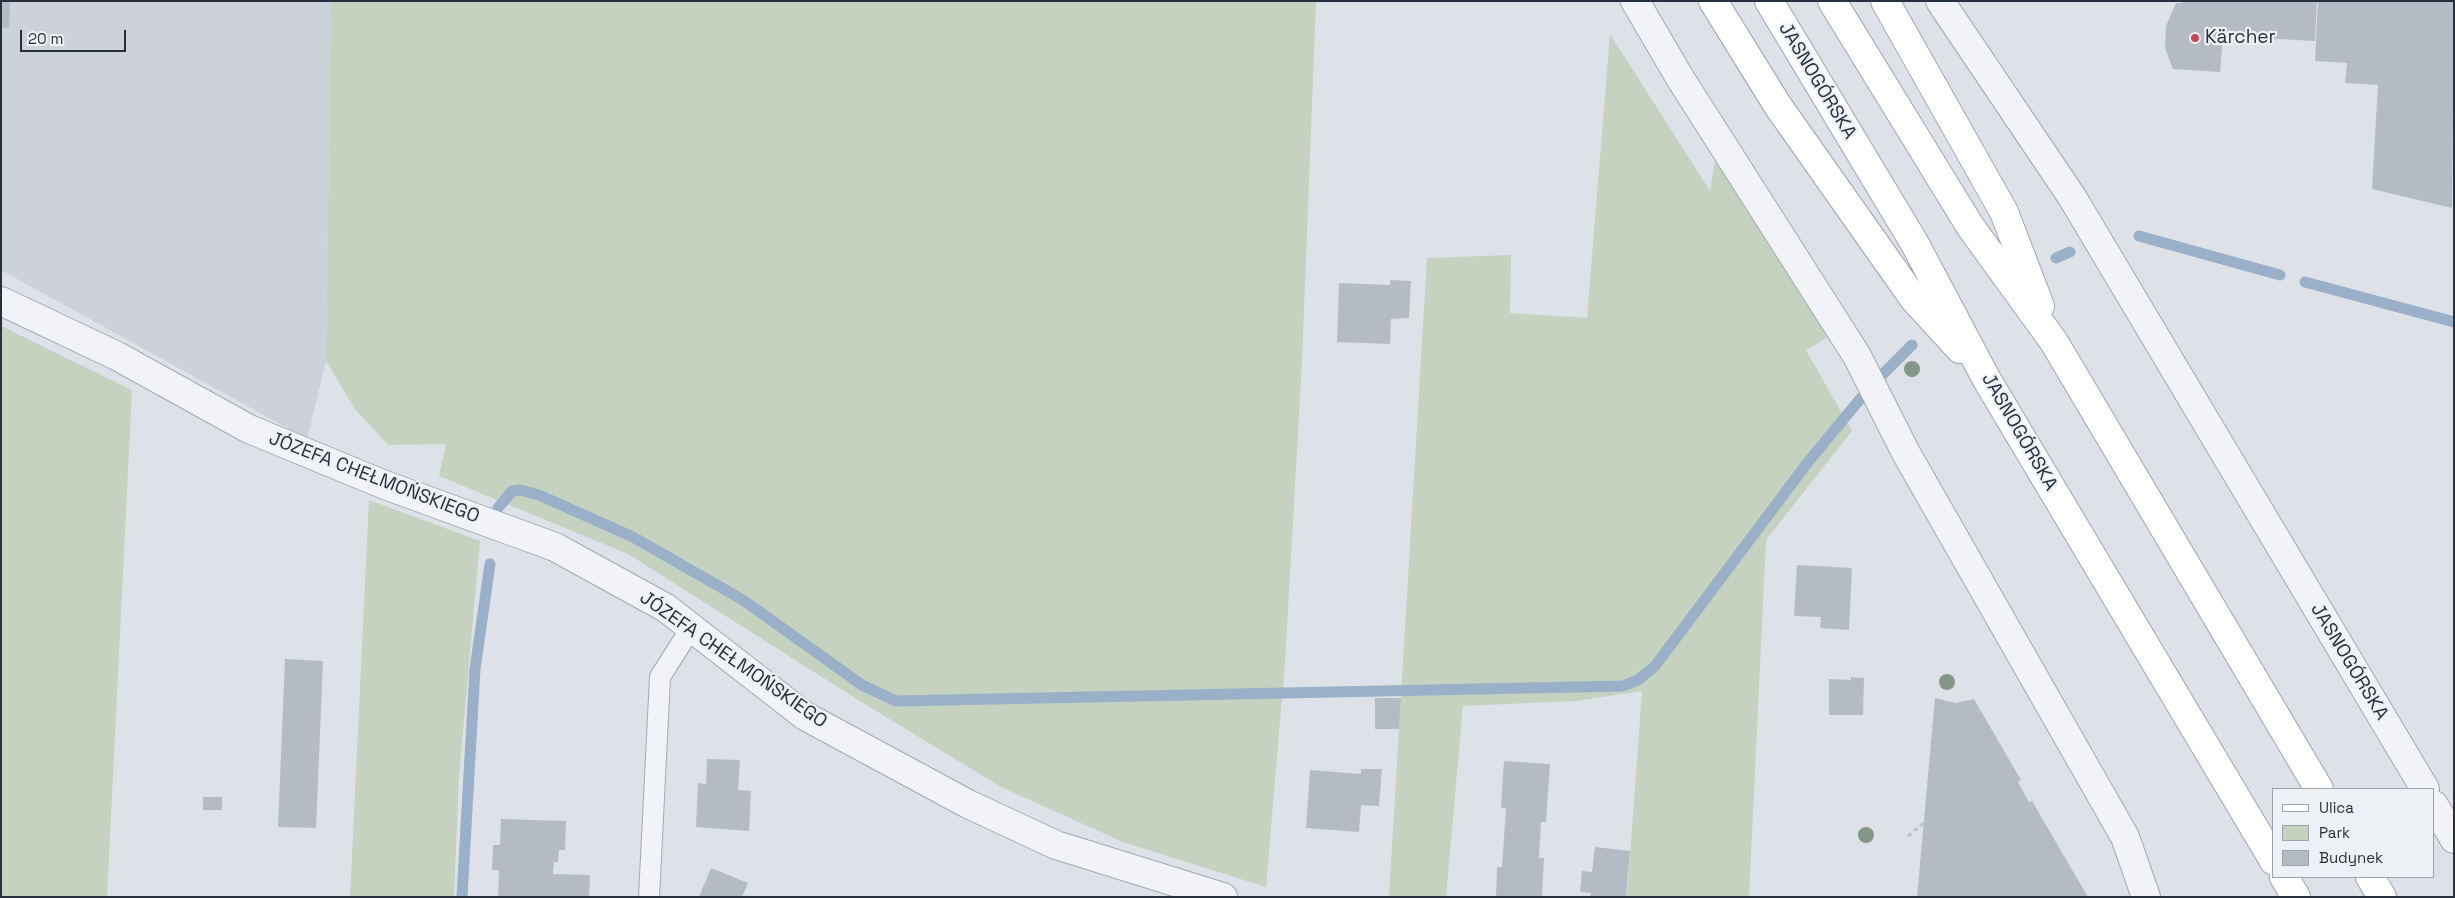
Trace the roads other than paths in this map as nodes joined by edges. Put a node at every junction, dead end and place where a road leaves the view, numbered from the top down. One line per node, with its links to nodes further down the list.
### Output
1 (1635, 1): 20 (street)
2 (1713, 1): 9 (main road)
3 (1769, 1): 9 (main road, JASNOGÓRSKA)
4 (1832, 1): 8 (main road)
5 (1885, 1): 8 (main road)
6 (1940, 1): 12 (street, JASNOGÓRSKA)
7 (1, 302): 10 (street, JÓZEFA CHEŁMOŃSKIEGO)
8 (2054, 342): 11 (main road)
9 (1988, 380): 15 (main road, JASNOGÓRSKA)
10 (691, 628): 18 (lane); 19 (street, JÓZEFA CHEŁMOŃSKIEGO)
11 (2317, 788)
12 (2423, 788)
13 (2435, 807): 14 (street)
14 (2454, 839)
15 (2272, 857)
16 (2285, 878): 21 (main road)
17 (2371, 878): 22 (main road)
18 (649, 897)
19 (1223, 897)
20 (2146, 897)
21 (2296, 897)
22 (2382, 897)

